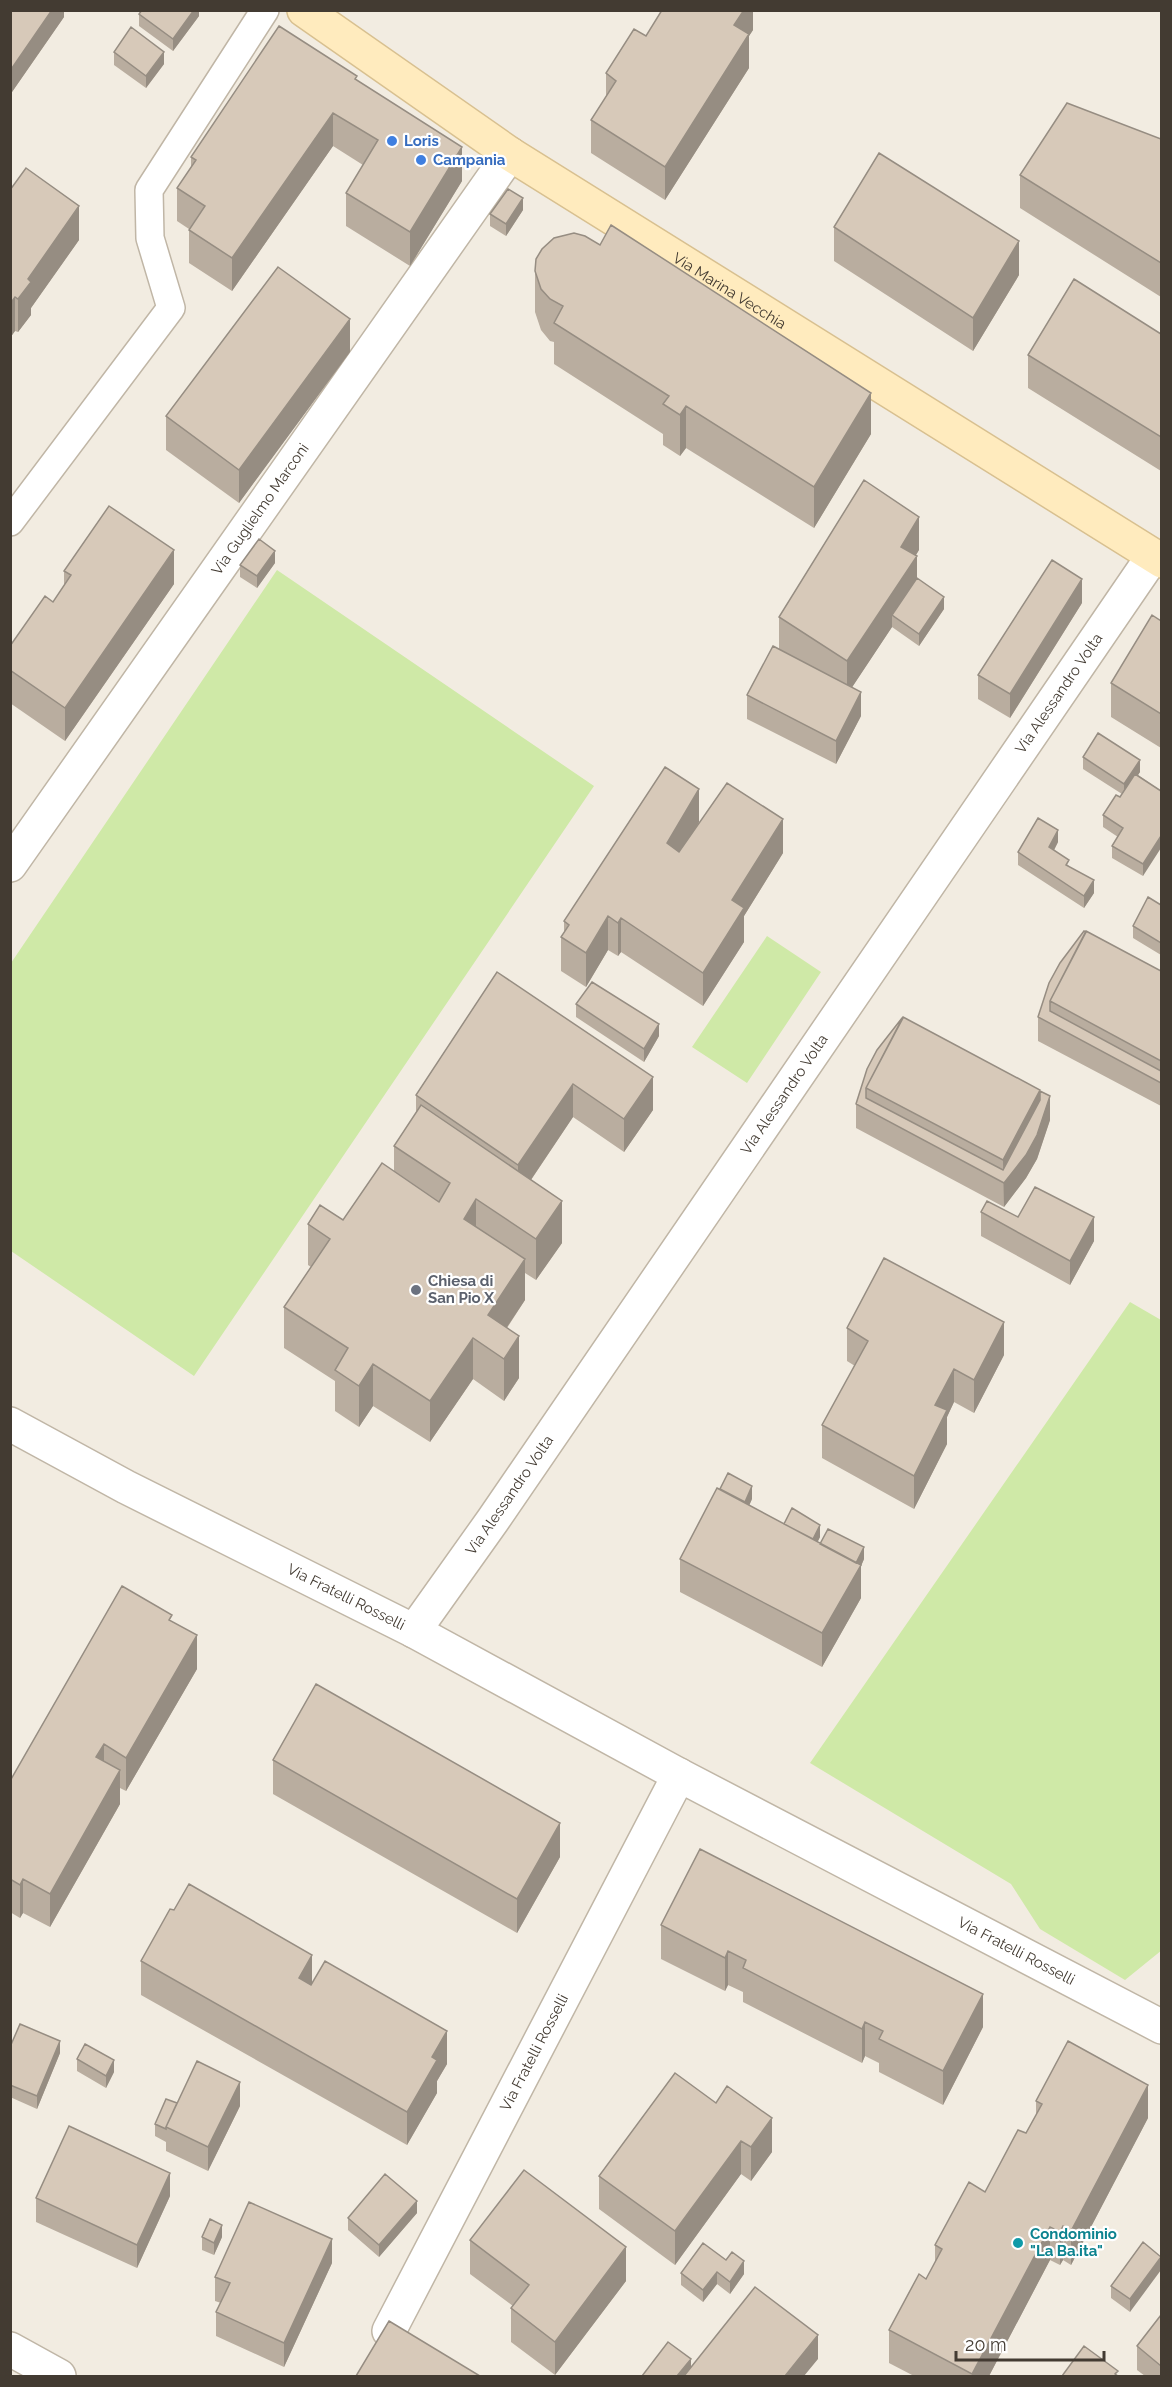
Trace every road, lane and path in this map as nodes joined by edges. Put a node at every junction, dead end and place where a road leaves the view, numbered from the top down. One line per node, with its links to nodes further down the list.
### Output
1 (265, 10): 4 (lane)
2 (304, 10): 3 (main road, Via Marina Vecchia)
3 (510, 154): 5 (main road, Via Marina Vecchia); 6 (street, Via Guglielmo Marconi)
4 (14, 510)
5 (1157, 559): 8 (street, Via Alessandro Volta)
6 (10, 865)
7 (10, 1424): 8 (street, Via Fratelli Rosselli)
8 (414, 1631): 9 (street, Via Fratelli Rosselli)
9 (679, 1775): 10 (street, Via Fratelli Rosselli); 11 (street, Via Fratelli Rosselli)
10 (1161, 2027)
11 (389, 2331)
12 (10, 2349): 13 (street)
13 (59, 2376)

